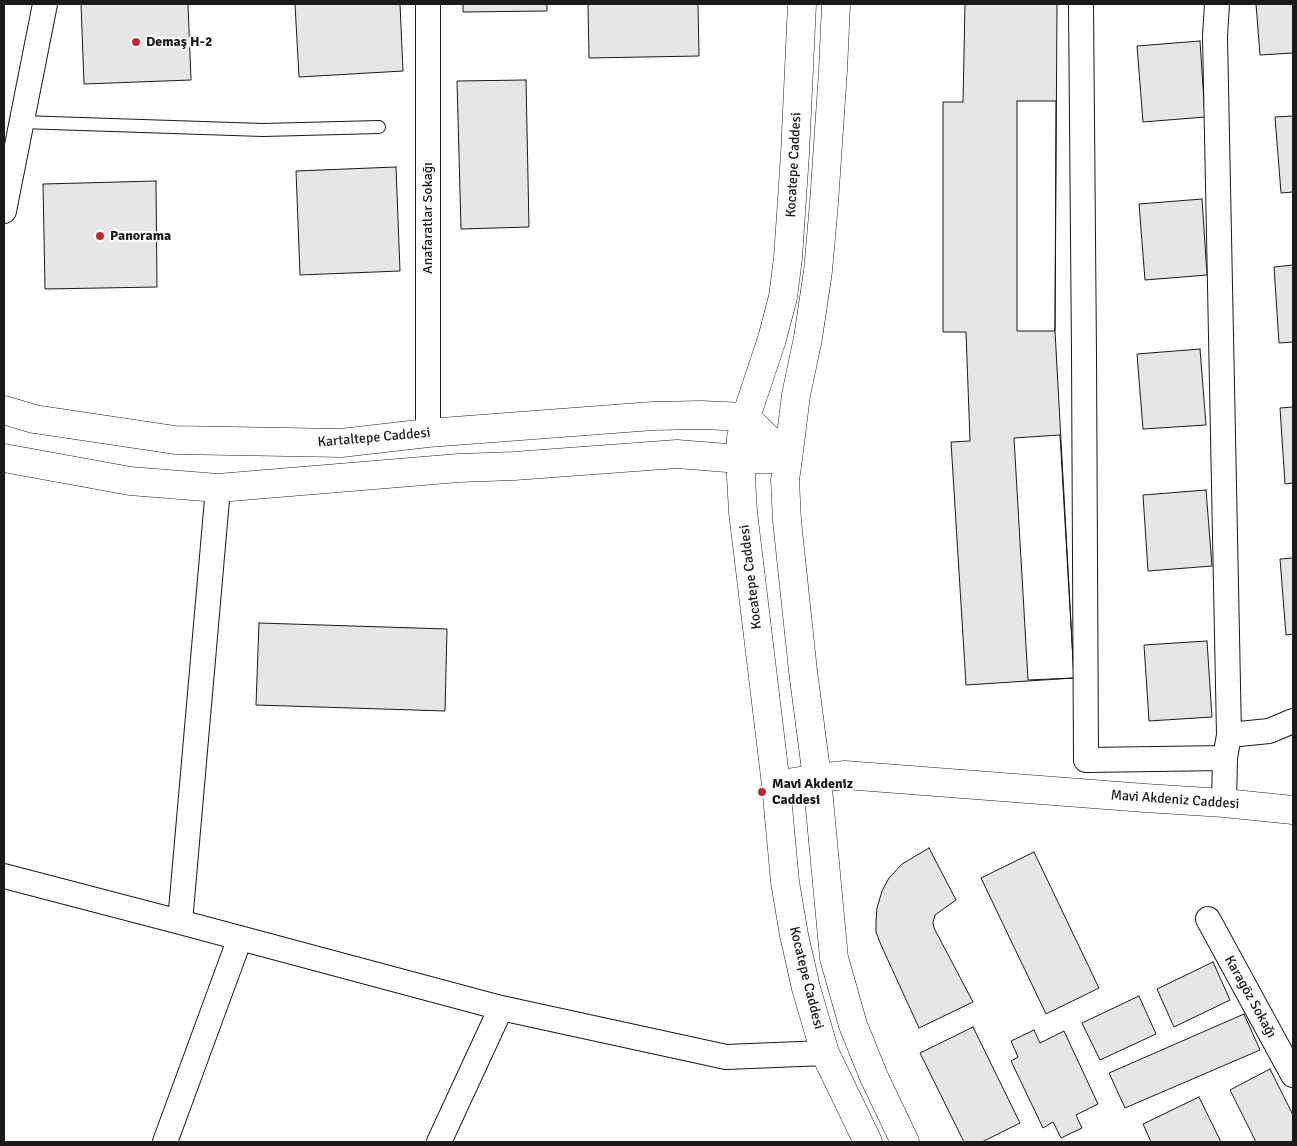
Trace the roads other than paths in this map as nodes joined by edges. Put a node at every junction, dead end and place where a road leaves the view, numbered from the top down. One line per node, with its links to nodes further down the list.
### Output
1 (45, 4): 7 (street)
2 (428, 4): 12 (street, Anafaratlar Sokağı)
3 (802, 4): 11 (main road, Kocatepe Caddesi)
4 (836, 4): 15 (main road)
5 (1081, 4): 19 (street)
6 (1217, 4): 18 (street)
7 (21, 122): 8 (lane); 9 (street)
8 (380, 128)
9 (4, 211)
10 (4, 410): 12 (main road, Kartaltepe Caddesi)
11 (746, 417): 12 (main road, Kartaltepe Caddesi); 14 (main road, Kocatepe Caddesi); 15 (main road)
12 (428, 433)
13 (4, 458): 16 (main road)
14 (740, 459): 15 (main road); 16 (main road); 21 (main road, Kocatepe Caddesi)
15 (788, 459): 20 (main road)
16 (218, 488): 26 (street)
17 (1293, 722): 18 (street)
18 (1229, 735): 19 (street)
19 (1224, 758): 22 (street)
20 (817, 778): 21 (main road, Mavi Akdeniz Caddesi); 22 (main road, Mavi Akdeniz Caddesi); 34 (main road)
21 (776, 785): 29 (main road, Kocatepe Caddesi)
22 (1224, 803): 23 (main road, Mavi Akdeniz Caddesi)
23 (1293, 810)
24 (4, 876): 26 (street)
25 (1208, 919): 30 (street, Karagöz Sokağı)
26 (180, 922): 27 (street)
27 (240, 938): 28 (street); 31 (street)
28 (501, 1008): 29 (street); 32 (street)
29 (825, 1053): 33 (main road, Kocatepe Caddesi)
30 (1293, 1075)
31 (165, 1142)
32 (439, 1142)
33 (868, 1142)
34 (905, 1142)

